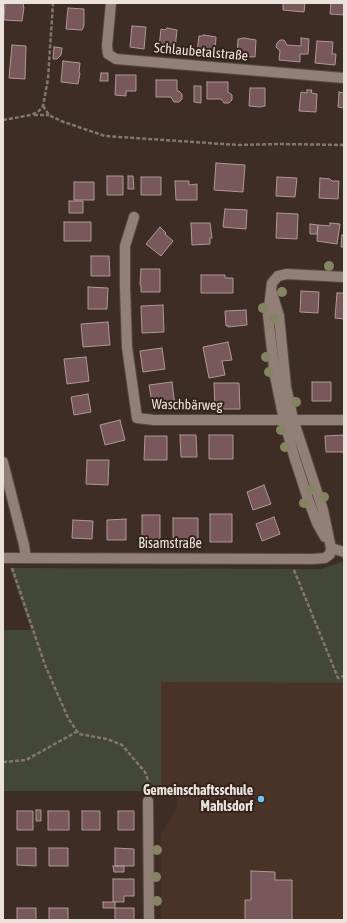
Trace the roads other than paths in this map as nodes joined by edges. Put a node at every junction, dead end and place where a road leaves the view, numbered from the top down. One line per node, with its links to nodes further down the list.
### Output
1 (111, 3): 2 (street, Schlaubetalstraße)
2 (344, 78)
3 (134, 217): 5 (street, Waschbärweg)
4 (344, 277): 5 (street)
5 (289, 420): 6 (street, Waschbärweg); 8 (street)
6 (344, 420)
7 (3, 462): 11 (street)
8 (331, 548): 9 (street); 11 (street, Bisamstraße)
9 (344, 552)
10 (6, 558): 11 (street, Bisamstraße)
11 (26, 558)
12 (148, 802): 13 (street)
13 (149, 920)

